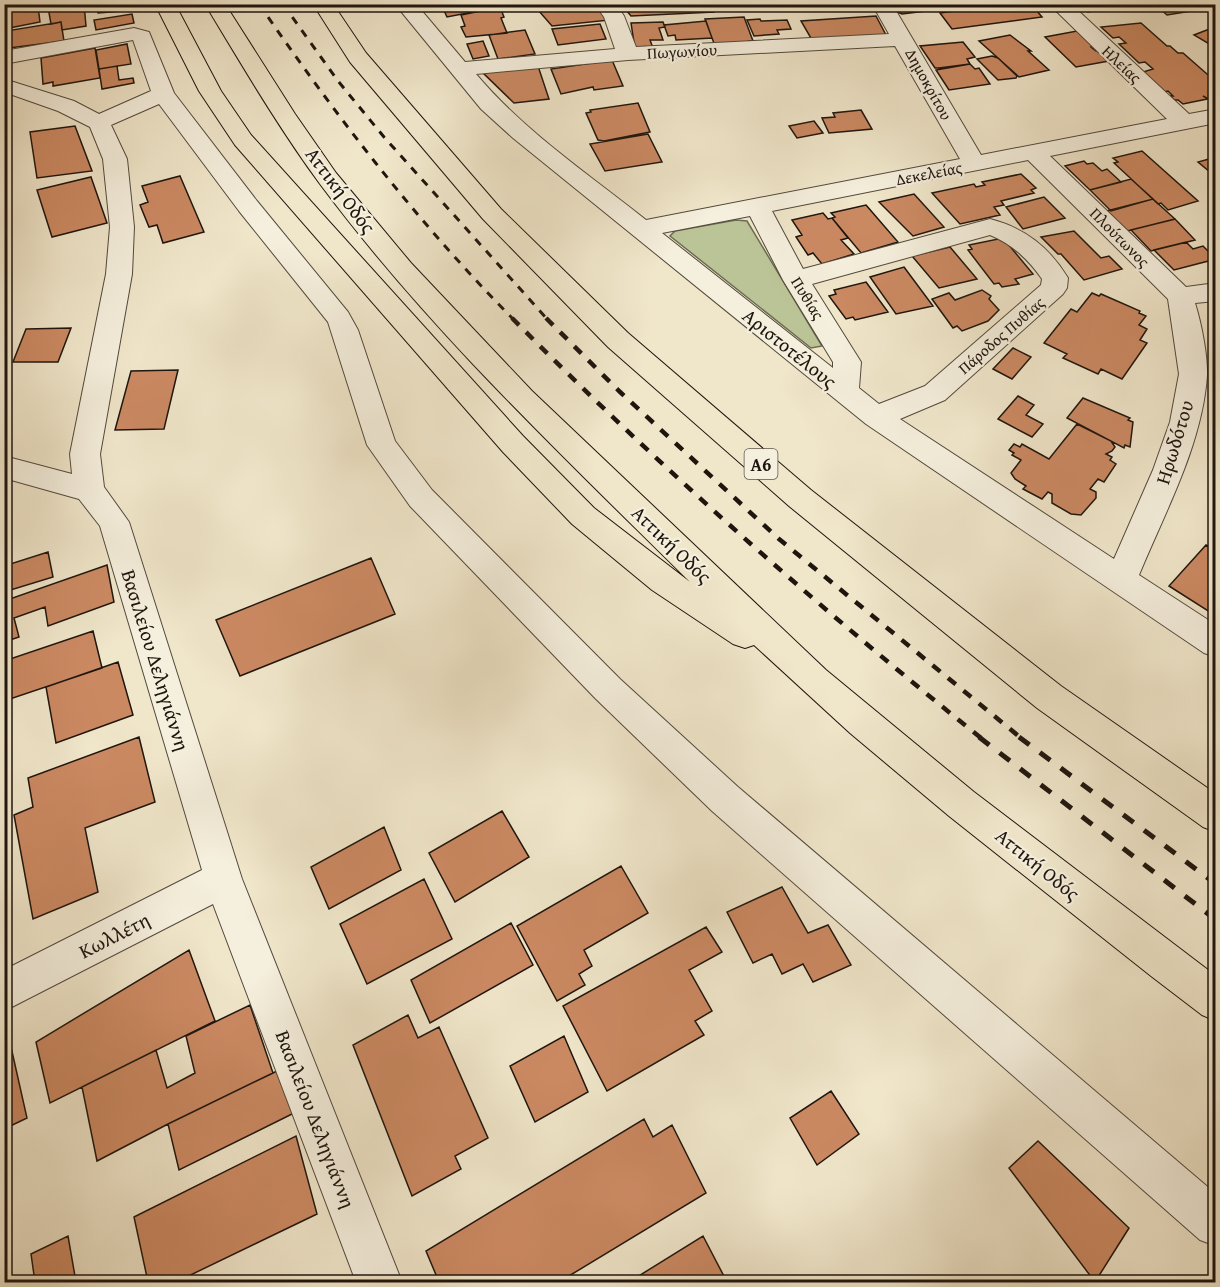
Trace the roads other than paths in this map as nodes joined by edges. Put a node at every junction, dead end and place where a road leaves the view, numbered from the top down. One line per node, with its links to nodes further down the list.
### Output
1 (165, 4): 32 (highway)
2 (215, 4): 32 (highway, Αττική Οδός)
3 (323, 4): 11 (highway, Α6)
4 (332, 4): 11 (highway)
5 (405, 4): 13 (street, Αριστοτέλους)
6 (605, 4): 10 (street)
7 (882, 4): 9 (street, Δημοκρίτου)
8 (1059, 4): 18 (street, Ηλείας)
9 (904, 39): 10 (street, Πωγωνίου); 20 (street, Δημοκρίτου)
10 (628, 54): 13 (street, Πωγωνίου)
11 (358, 57): 33 (highway, Α6)
12 (4, 58): 15 (street)
13 (461, 69): 22 (street, Αριστοτέλους)
14 (4, 85): 17 (street)
15 (163, 94): 17 (street); 37 (street)
16 (1215, 116): 18 (street, Δεκελείας)
17 (98, 122): 29 (street)
18 (1185, 123): 19 (street, Δεκελείας)
19 (1034, 153): 20 (street, Δεκελείας); 25 (street, Πλούτωνος)
20 (974, 164): 21 (street, Δεκελείας)
21 (757, 206): 22 (street, Δεκελείας); 23 (street, Πυθίας)
22 (643, 229): 26 (street, Αριστοτέλους)
23 (796, 280): 26 (street, Πυθίας); 27 (street, Πάροδος Πυθίας)
24 (1215, 292): 25 (street)
25 (1180, 296): 30 (street, Ηρωδότου)
26 (845, 392): 27 (street, Αριστοτέλους)
27 (876, 417): 30 (street, Αριστοτέλους)
28 (4, 467): 29 (street)
29 (89, 490): 34 (street, Βασιλείου Δεληγιάννη)
30 (1120, 581): 31 (street, Αριστοτέλους)
31 (1215, 643)
32 (813, 678): 36 (highway, Αττική Οδός)
33 (1215, 815)
34 (223, 879): 35 (street, Κωλλέτη); 38 (street, Βασιλείου Δεληγιάννη)
35 (4, 991)
36 (1215, 1001)
37 (1215, 1224)
38 (379, 1282)

